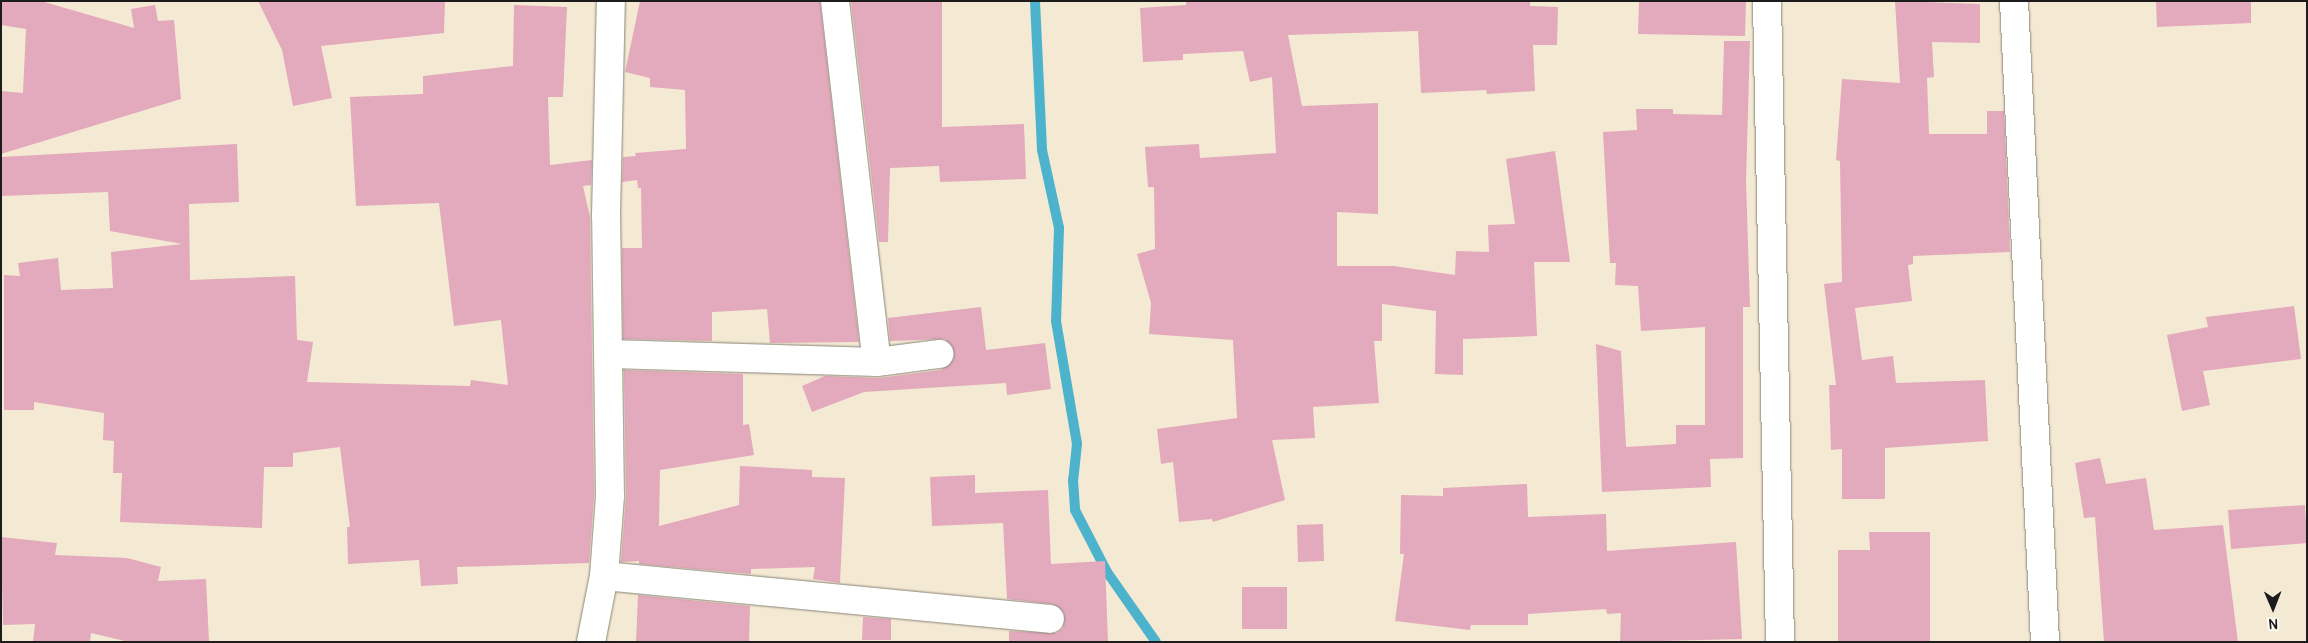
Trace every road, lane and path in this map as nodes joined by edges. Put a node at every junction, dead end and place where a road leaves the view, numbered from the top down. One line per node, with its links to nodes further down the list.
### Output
1 (611, 1): 5 (street)
2 (835, 1): 7 (street)
3 (1767, 1): 11 (street)
4 (2014, 1): 12 (street)
5 (610, 354): 7 (street); 8 (street)
6 (939, 354): 7 (street)
7 (877, 362)
8 (604, 576): 9 (street); 10 (street)
9 (1050, 619)
10 (591, 642)
11 (1780, 642)
12 (2045, 642)

